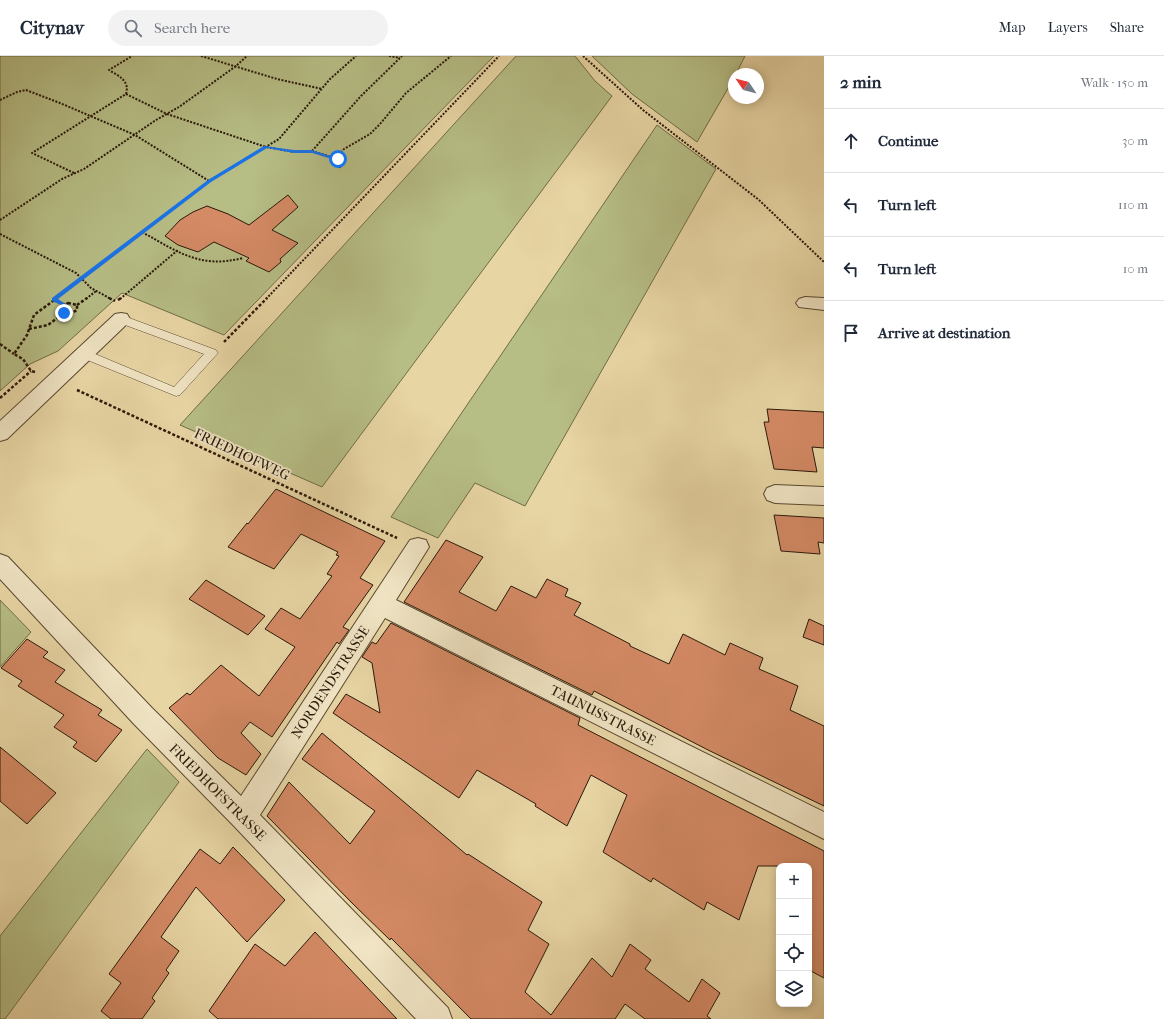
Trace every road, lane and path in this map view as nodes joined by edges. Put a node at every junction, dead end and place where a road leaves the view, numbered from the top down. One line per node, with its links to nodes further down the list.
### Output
1 (132, 56): 13 (path)
2 (201, 56): 11 (path)
3 (248, 56): 11 (path)
4 (356, 56): 12 (path)
5 (389, 56): 10 (path)
6 (402, 56): 10 (path)
7 (451, 56): 20 (path)
8 (499, 56): 41 (path)
9 (583, 56): 29 (path)
10 (400, 58): 19 (path)
11 (236, 66): 12 (path); 15 (path)
12 (322, 90): 18 (path)
13 (126, 94): 15 (path); 16 (path)
14 (0, 100): 16 (path)
15 (167, 114): 17 (path); 18 (path)
16 (90, 116): 17 (path); 22 (path)
17 (135, 135): 22 (path); 23 (path)
18 (266, 147): 19 (path); 23 (path)
19 (312, 152): 20 (path)
20 (338, 159): 21 (path)
21 (340, 168)
22 (74, 173): 24 (path)
23 (209, 181): 25 (path)
24 (0, 220)
25 (142, 232): 27 (path); 30 (path)
26 (0, 234): 30 (path)
27 (178, 250): 28 (path); 31 (path)
28 (243, 258)
29 (824, 262)
30 (81, 279): 31 (path); 32 (path)
31 (96, 290): 36 (path)
32 (54, 300): 35 (path); 39 (path)
33 (805, 303): 34 (street)
34 (824, 304)
35 (65, 305): 36 (path); 37 (path)
36 (77, 305): 37 (path)
37 (64, 313): 39 (path)
38 (121, 319): 41 (lane); 43 (street)
39 (29, 329): 42 (path)
40 (0, 344): 42 (path)
41 (212, 353): 43 (lane)
42 (14, 354): 45 (path)
43 (84, 354): 44 (street)
44 (56, 380): 46 (street); 49 (path, FRIEDHOFWEG)
45 (0, 398)
46 (0, 433)
47 (775, 494): 48 (street)
48 (824, 496)
49 (418, 547): 51 (street, NORDENDSTRASSE)
50 (0, 564): 52 (street, FRIEDHOFSTRASSE)
51 (381, 604): 52 (street, NORDENDSTRASSE); 53 (street, TAUNUSSTRASSE)
52 (243, 817): 54 (street, FRIEDHOFSTRASSE)
53 (824, 826)
54 (437, 1019)

